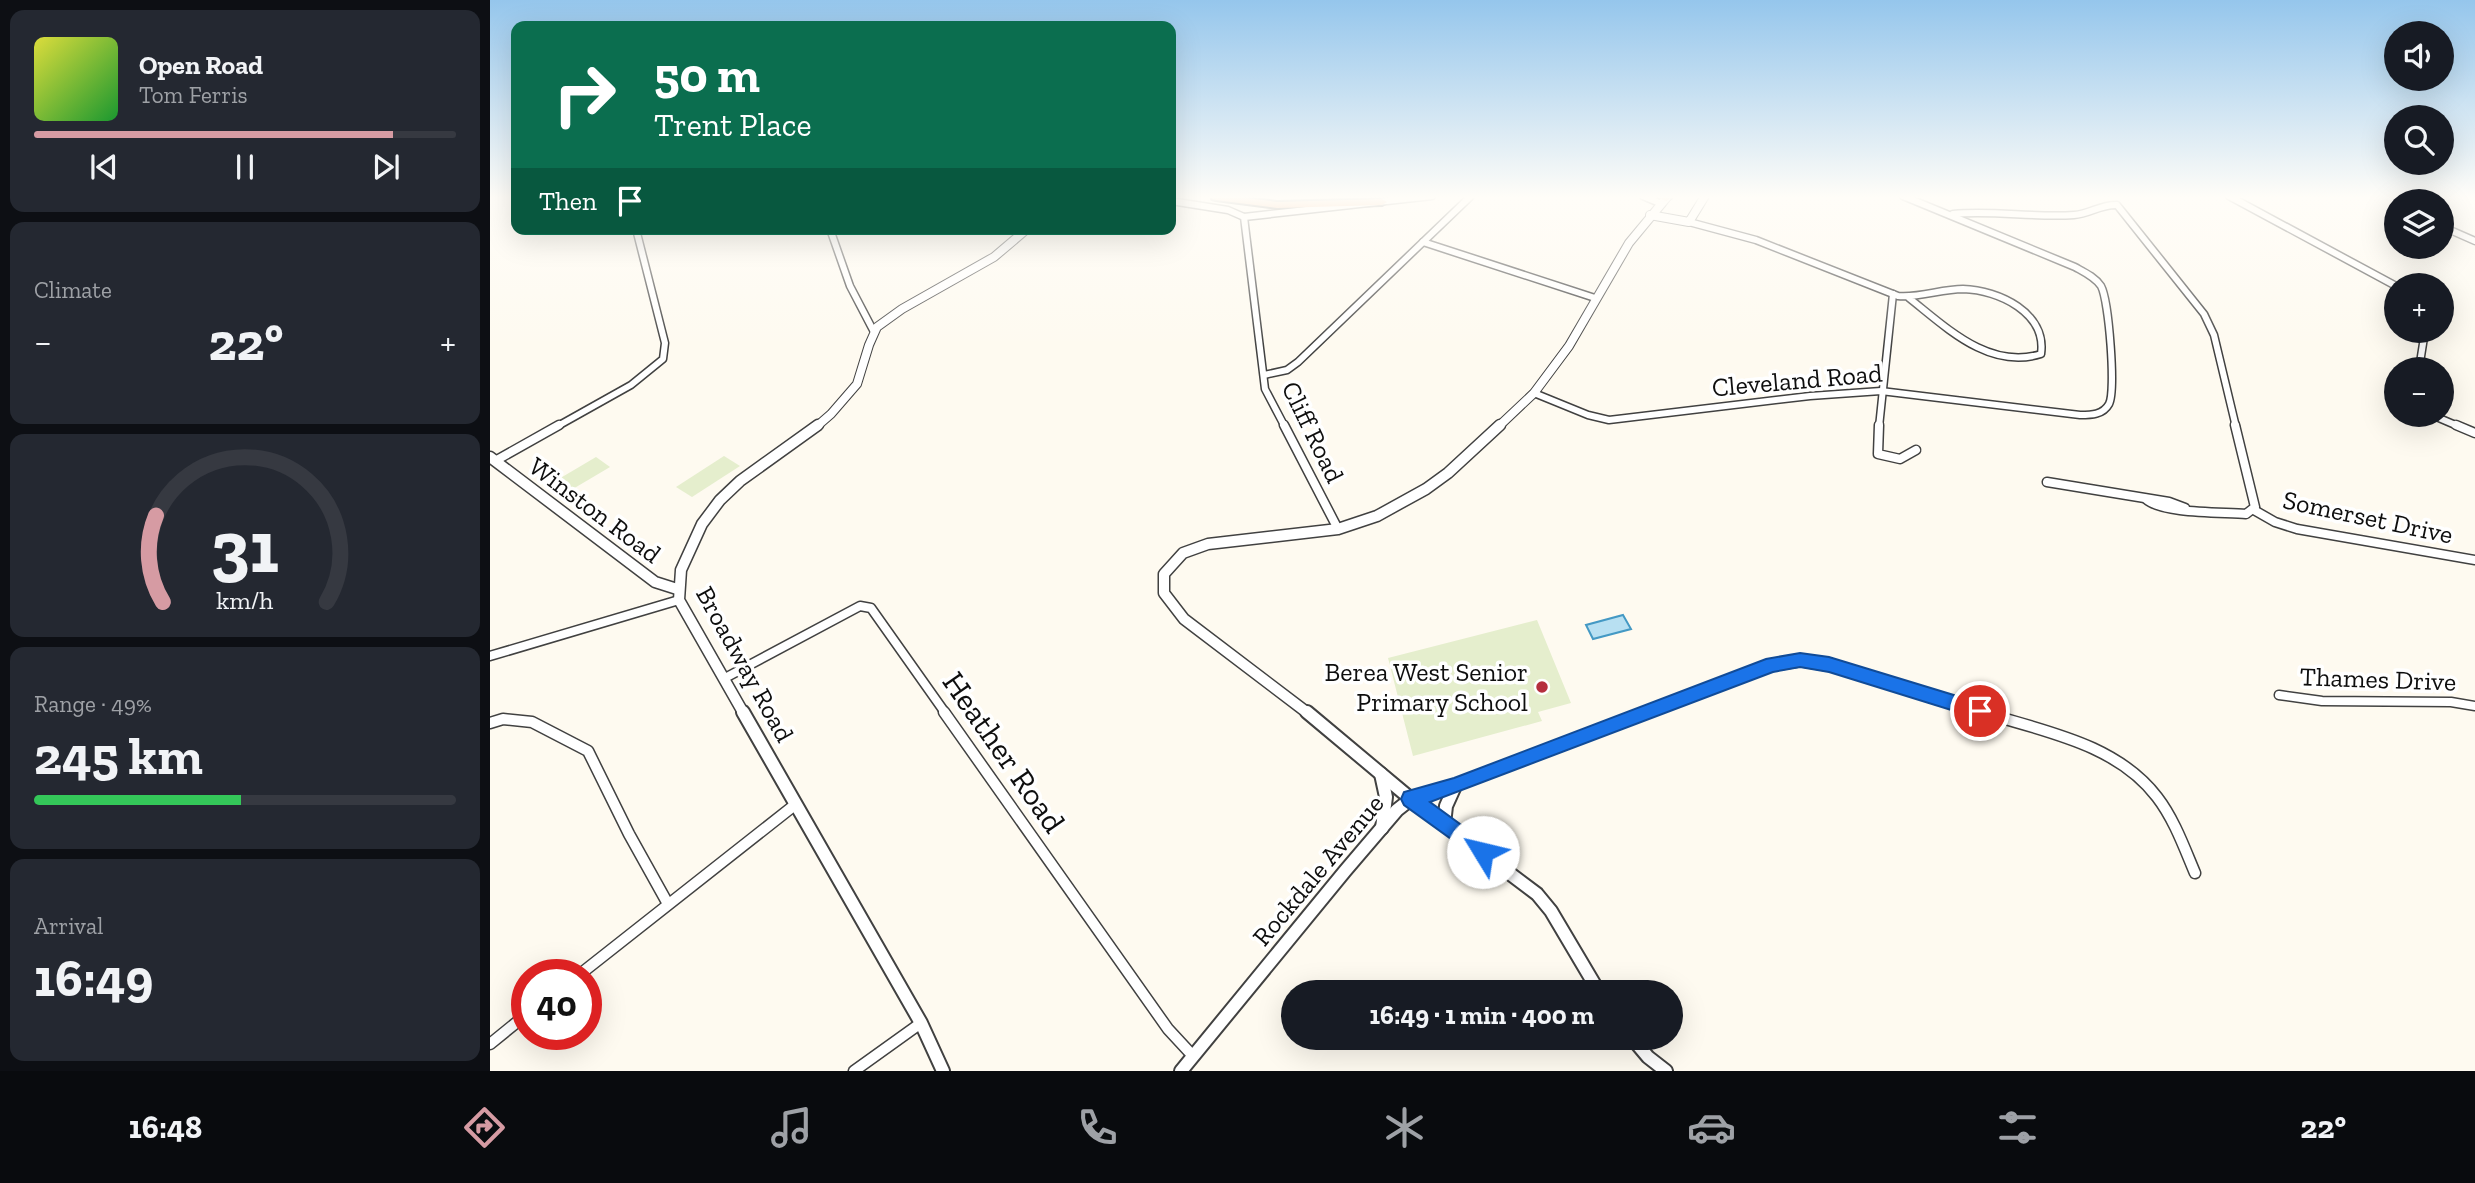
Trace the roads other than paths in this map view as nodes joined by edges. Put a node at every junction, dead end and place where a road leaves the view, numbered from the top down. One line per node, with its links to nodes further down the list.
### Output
1 (640, 246): 23 (street)
2 (836, 246): 16 (street)
3 (1009, 246): 16 (street)
4 (1248, 246): 17 (street, Cliff Road)
5 (1419, 246): 17 (street)
6 (1435, 246): 14 (street)
7 (1627, 246): 14 (street, Rockdale Avenue)
8 (1771, 246): 13 (street)
9 (2025, 246): 18 (street, Cleveland Road)
10 (2150, 246): 25 (street)
11 (2322, 246): 12 (street)
12 (2384, 280)
13 (1893, 294): 15 (street); 18 (street)
14 (1595, 298): 19 (street, Rockdale Avenue)
15 (1909, 298): 15 (street)
16 (873, 330): 28 (street, Broadway Road)
17 (1264, 375): 26 (street, Cliff Road)
18 (1881, 391): 19 (street, Cleveland Road); 22 (street)
19 (1534, 393): 26 (street, Rockdale Avenue)
20 (2454, 424): 21 (street)
21 (2475, 433)
22 (1916, 450)
23 (493, 459): 28 (street, Winston Road)
24 (2048, 482): 25 (street)
25 (2254, 510): 27 (street, Somerset Drive)
26 (1338, 529): 34 (street, Rockdale Avenue)
27 (2475, 560)
28 (678, 594): 29 (street); 30 (street, Broadway Road)
29 (490, 656)
30 (725, 678): 37 (street, Broadway Road); 48 (street, Heather Road)
31 (2279, 695): 32 (street, Thames Drive)
32 (2475, 706)
33 (490, 723): 41 (street)
34 (1381, 774): 36 (street, Rockdale Avenue); 39 (street)
35 (1455, 786): 36 (street); 38 (street); 40 (street)
36 (1411, 799): 38 (street); 39 (street, Rockdale Avenue)
37 (796, 804): 41 (street); 44 (street, Broadway Road)
38 (1444, 824): 43 (street)
39 (1382, 828): 48 (street, Rockdale Avenue)
40 (2195, 873)
41 (668, 904): 42 (street)
42 (599, 959)
43 (1592, 980)
44 (921, 1023): 49 (street); 50 (street, Broadway Road)
45 (511, 1027): 46 (street)
46 (490, 1044)
47 (1643, 1050): 52 (street)
48 (1193, 1056): 51 (street, Rockdale Avenue)
49 (854, 1071)
50 (943, 1071)
51 (1181, 1071)
52 (1666, 1071)

